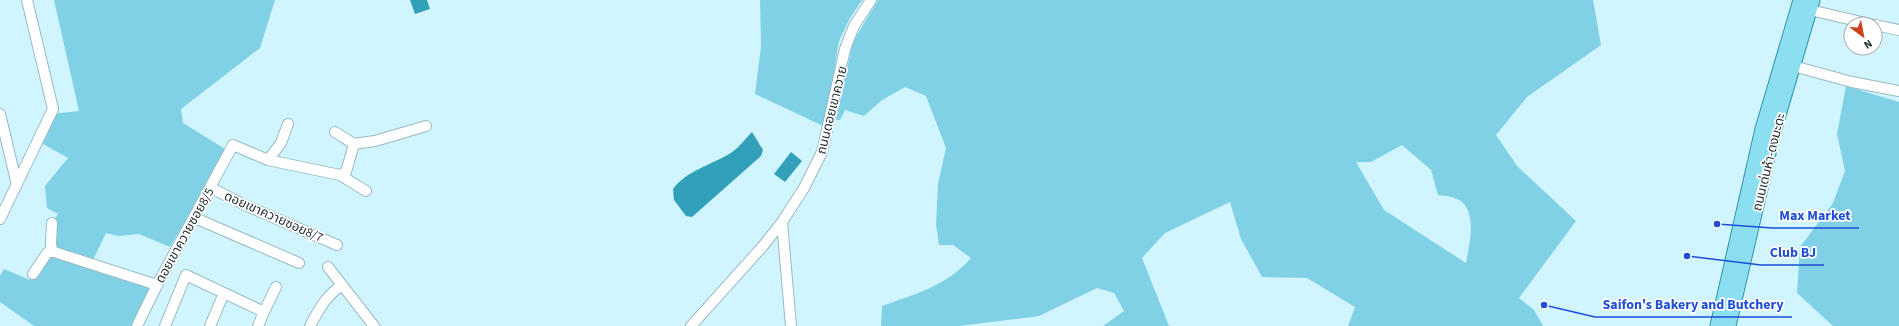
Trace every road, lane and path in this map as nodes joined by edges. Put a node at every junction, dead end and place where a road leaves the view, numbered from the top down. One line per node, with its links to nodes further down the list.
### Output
1 (27, 0): 18 (street)
2 (871, 0): 23 (street, ถนนดอยเขาควาย)
3 (1800, 0): 4 (main road, ถนนเด่นห้า-ดงมะดะ)
4 (1806, 13): 5 (street); 8 (main road, ถนนเด่นห้า-ดงมะดะ); 43 (main road, ถนนเด่นห้า-ดงมะดะ)
5 (1843, 19)
6 (1883, 27): 7 (street)
7 (1899, 30)
8 (1793, 66): 9 (street); 44 (main road, ถนนเด่นห้า-ดงมะดะ)
9 (1899, 91)
10 (0, 114): 15 (street)
11 (288, 124): 16 (street)
12 (426, 126): 14 (street)
13 (335, 132): 14 (street)
14 (354, 144): 17 (street)
15 (5, 156): 18 (street)
16 (268, 160): 17 (street); 19 (street, ดอยเขาควายซอย8/5)
17 (340, 175): 20 (street)
18 (16, 185): 22 (street)
19 (211, 188): 21 (street, ดอยเขาควายซอย8/5); 25 (street, ดอยเขาควายซอย8/7)
20 (366, 191)
21 (195, 218): 27 (street); 30 (street, ดอยเขาควายซอย8/5)
22 (0, 219)
23 (782, 222): 41 (street, ถนนดอยเขาควาย); 42 (street)
24 (52, 223): 26 (street)
25 (338, 245)
26 (52, 252): 29 (street); 30 (street)
27 (299, 263)
28 (328, 267): 31 (street)
29 (33, 274)
30 (157, 285): 36 (street, ดอยเขาควายซอย8/5)
31 (342, 285): 35 (street); 40 (street)
32 (276, 288): 34 (street)
33 (224, 293): 34 (street); 37 (street); 38 (street)
34 (264, 312): 39 (street)
35 (368, 324)
36 (138, 326)
37 (165, 326)
38 (210, 326)
39 (258, 326)
40 (310, 326)
41 (691, 326)
42 (791, 326)
43 (1717, 326)
44 (1729, 326)

